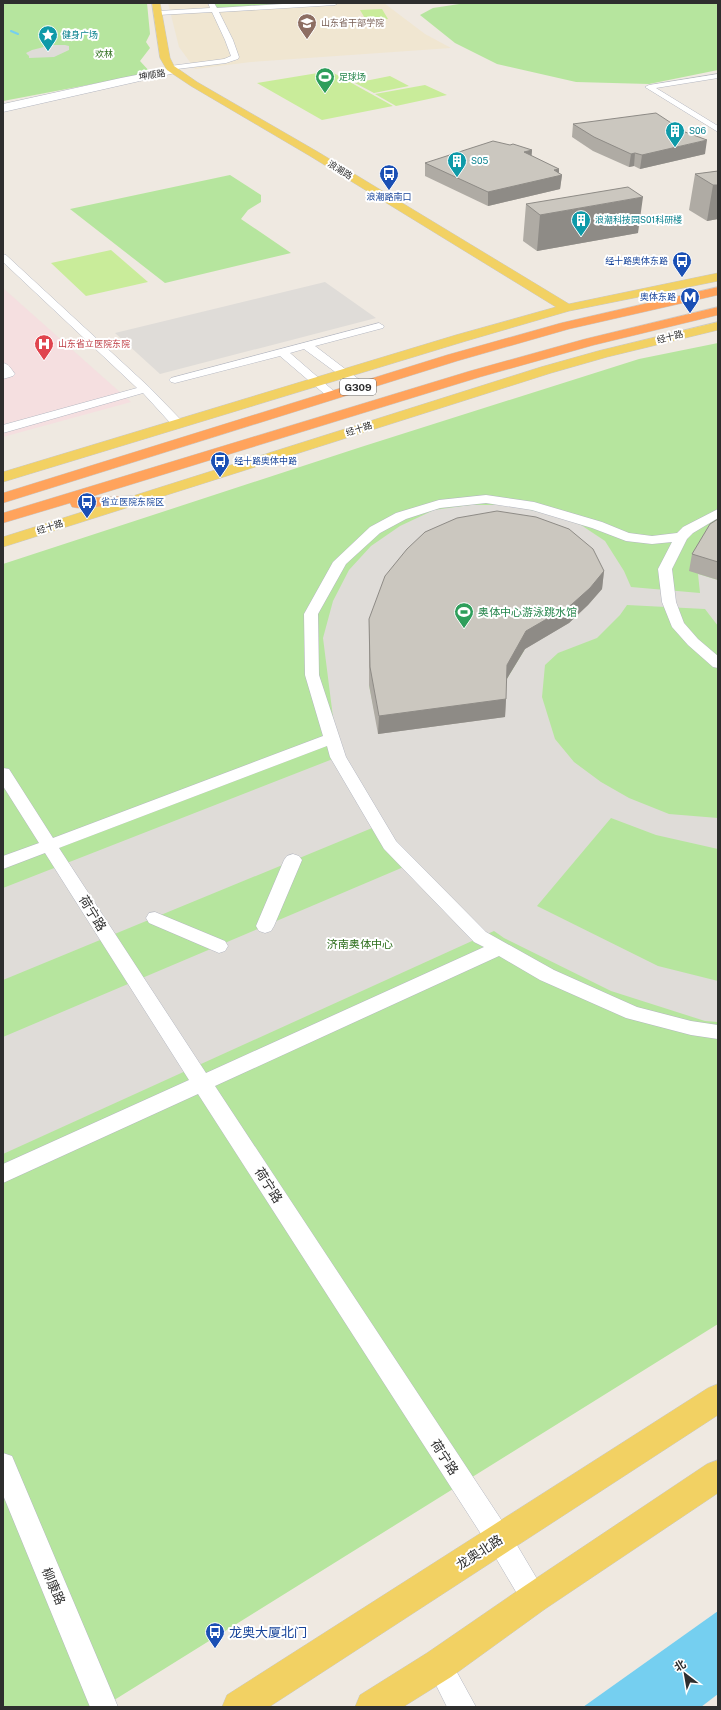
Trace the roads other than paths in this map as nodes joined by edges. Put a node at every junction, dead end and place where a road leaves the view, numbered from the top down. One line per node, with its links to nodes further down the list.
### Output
1 (335, 3): 2 (street)
2 (213, 6): 3 (street); 4 (street)
3 (157, 8): 4 (main road)
4 (173, 70): 6 (street, 坤顺路); 7 (street, 坤顺路); 12 (main road, 浪潮路)
5 (718, 76): 8 (street)
6 (3, 106)
7 (3, 110)
8 (718, 130)
9 (3, 257): 24 (street)
10 (718, 277): 12 (main road)
11 (718, 291): 23 (highway, G309)
12 (567, 308): 19 (main road)
13 (718, 311): 31 (highway, 经十路 / G309)
14 (379, 326): 16 (street)
15 (718, 326): 30 (main road, 经十路)
16 (306, 345): 17 (street); 19 (street)
17 (282, 352): 21 (street); 22 (street)
18 (3, 366): 20 (street)
19 (344, 373): 22 (main road); 23 (street)
20 (3, 376)
21 (175, 380)
22 (316, 382): 25 (street); 26 (main road)
23 (361, 386): 25 (highway, G309)
24 (145, 390): 26 (street); 27 (street)
25 (332, 395): 29 (highway, G309)
26 (178, 424): 28 (main road)
27 (3, 429)
28 (3, 477)
29 (3, 498)
30 (131, 502): 31 (highway); 35 (main road, 经十路)
31 (48, 504): 33 (highway, 经十路 / G309)
32 (718, 513): 34 (street)
33 (3, 518)
34 (681, 538): 36 (street); 37 (street)
35 (3, 542)
36 (718, 664)
37 (332, 738): 39 (street); 45 (street)
38 (3, 773): 39 (street, 荷宁路)
39 (50, 845): 41 (street); 47 (street, 荷宁路)
40 (294, 860): 43 (street)
41 (3, 863)
42 (154, 918): 44 (street)
43 (267, 922)
44 (216, 944)
45 (499, 948): 46 (street); 47 (street)
46 (718, 1032)
47 (202, 1084): 48 (street); 52 (street, 荷宁路)
48 (3, 1174)
49 (718, 1398): 52 (main road, 龙奥北路)
50 (3, 1465): 55 (street, 柳康路)
51 (718, 1475): 53 (main road)
52 (499, 1539): 53 (street, 荷宁路); 56 (main road, 龙奥北路)
53 (534, 1598): 54 (main road)
54 (438, 1665): 57 (main road); 58 (street)
55 (104, 1707)
56 (239, 1707)
57 (372, 1707)
58 (462, 1707)

